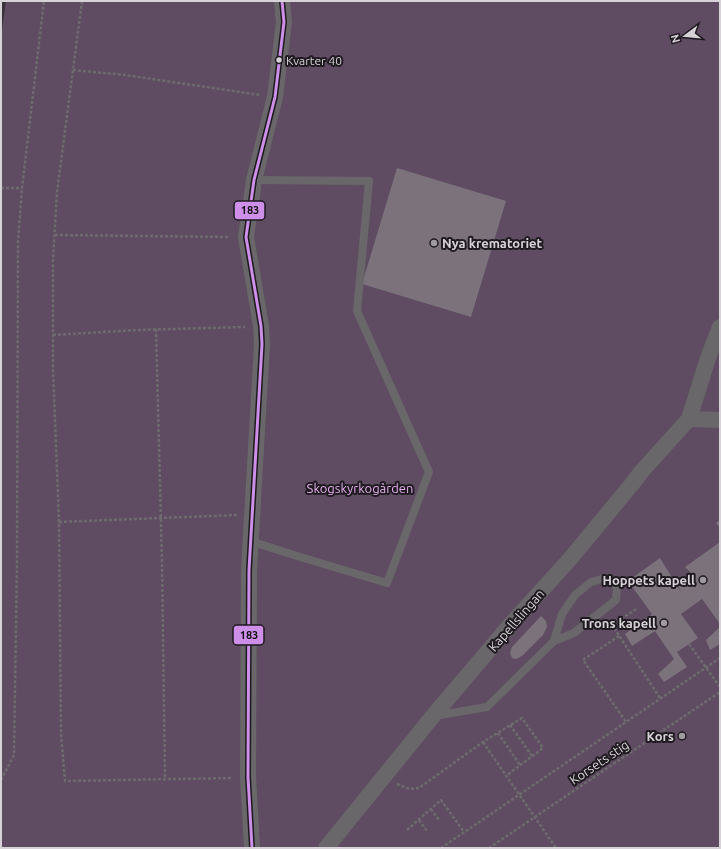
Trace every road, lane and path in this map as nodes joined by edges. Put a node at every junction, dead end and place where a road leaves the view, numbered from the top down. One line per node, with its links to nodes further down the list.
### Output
1 (44, 1): 8 (path)
2 (82, 1): 4 (path)
3 (282, 1): 5 (street)
4 (73, 70): 5 (path); 9 (path)
5 (275, 97): 6 (street)
6 (254, 180): 10 (street); 20 (lane)
7 (1, 188): 8 (path)
8 (22, 188): 41 (path)
9 (54, 235): 10 (path); 14 (path)
10 (246, 238): 11 (street)
11 (262, 326): 13 (path); 17 (street)
12 (720, 327): 15 (street)
13 (156, 329): 14 (path); 18 (path)
14 (53, 335): 19 (path)
15 (689, 419): 16 (street); 30 (street, Kapellslingan)
16 (720, 420)
17 (252, 515): 18 (path); 20 (street)
18 (161, 518): 19 (path); 40 (path)
19 (59, 522): 40 (path)
20 (250, 541): 38 (street)
21 (636, 610): 22 (path)
22 (619, 636): 29 (path); 31 (path)
23 (554, 641): 23 (lane); 30 (lane)
24 (689, 644): 26 (path)
25 (720, 658): 26 (path)
26 (706, 668): 27 (path); 29 (path)
27 (720, 687)
28 (720, 692): 44 (path, Korsets stig)
29 (660, 698): 31 (path)
30 (433, 716): 39 (street, Kapellslingan)
31 (626, 722): 42 (path)
32 (510, 725): 33 (path); 35 (path); 35 (path)
33 (498, 732): 34 (path); 36 (path)
34 (483, 742): 37 (path); 39 (path)
35 (532, 756): 36 (path)
36 (520, 765): 37 (path)
37 (506, 776): 42 (path)
38 (248, 777): 40 (path); 50 (street)
39 (383, 778): 51 (street, Kapellslingan)
40 (165, 779)
41 (1, 780)
42 (518, 794): 44 (path); 49 (path)
43 (431, 809): 45 (path); 46 (path); 49 (path)
44 (535, 818): 53 (path, Korsets stig); 54 (path)
45 (419, 820): 47 (path); 48 (path)
46 (439, 820)
47 (407, 830)
48 (427, 831)
49 (464, 832): 52 (path)
50 (252, 848)
51 (326, 848)
52 (441, 848)
53 (489, 848)
54 (556, 848)

